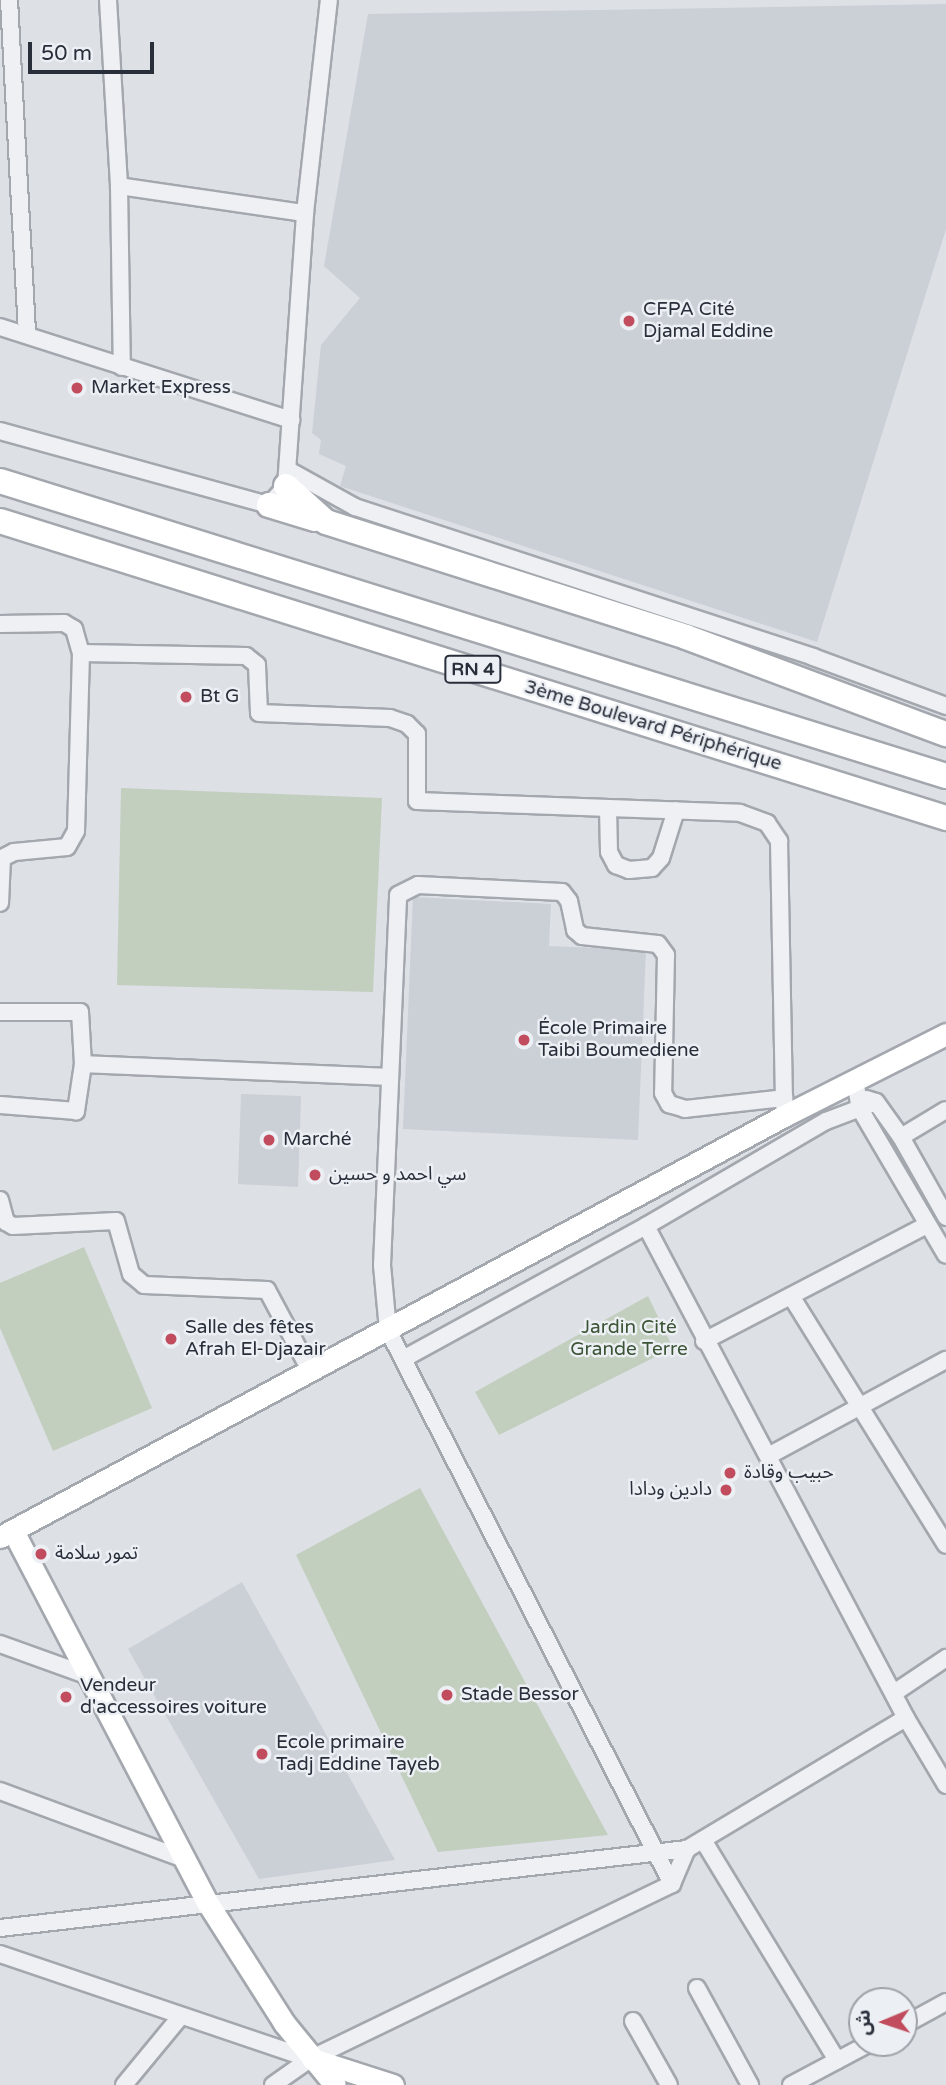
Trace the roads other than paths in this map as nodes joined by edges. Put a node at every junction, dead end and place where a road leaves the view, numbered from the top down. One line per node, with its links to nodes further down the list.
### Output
1 (9, 0): 4 (street)
2 (108, 0): 5 (street)
3 (329, 0): 6 (street)
4 (5, 52): 8 (street)
5 (119, 186): 6 (street); 9 (street)
6 (305, 213): 10 (street)
7 (0, 327): 8 (street)
8 (27, 335): 9 (street)
9 (122, 368): 10 (street)
10 (292, 420): 12 (street)
11 (0, 430): 14 (street)
12 (288, 478): 14 (street); 16 (highway); 19 (street)
13 (0, 481): 21 (highway, 3ème Boulevard Périphérique / RN 4)
14 (269, 505): 16 (highway)
15 (0, 521): 24 (highway, 3ème Boulevard Périphérique / RN 4)
16 (326, 522): 20 (highway)
17 (0, 624): 18 (street)
18 (81, 653): 22 (street); 25 (street)
19 (946, 706)
20 (946, 734)
21 (946, 776)
22 (608, 808): 23 (street); 23 (street)
23 (676, 810): 32 (street)
24 (946, 818)
25 (0, 903)
26 (0, 1012): 28 (street)
27 (946, 1034): 30 (main road)
28 (83, 1064): 29 (street); 31 (street)
29 (389, 1077): 32 (street); 41 (street)
30 (858, 1094): 32 (main road); 34 (street); 37 (street); 38 (street)
31 (0, 1105)
32 (784, 1107): 41 (main road)
33 (946, 1110): 34 (street)
34 (901, 1137): 36 (street)
35 (0, 1200): 45 (street)
36 (946, 1217)
37 (927, 1225): 39 (street); 40 (street)
38 (646, 1226): 42 (street); 43 (street)
39 (946, 1255)
40 (791, 1296): 42 (street); 46 (street)
41 (388, 1330): 43 (street); 45 (main road)
42 (704, 1341): 47 (street)
43 (405, 1358): 59 (street)
44 (946, 1360): 46 (street)
45 (311, 1372): 48 (main road)
46 (861, 1405): 47 (street); 49 (street)
47 (770, 1455): 53 (street)
48 (6, 1534): 52 (main road)
49 (946, 1545)
50 (0, 1644): 52 (street)
51 (946, 1658): 53 (street)
52 (89, 1676): 60 (main road)
53 (894, 1693): 54 (street)
54 (906, 1718): 55 (street); 57 (street)
55 (946, 1784)
56 (0, 1791): 60 (street)
57 (703, 1840): 58 (street); 72 (street)
58 (687, 1849): 59 (street); 61 (street)
59 (658, 1850): 61 (street); 62 (street)
60 (187, 1860): 62 (main road)
61 (672, 1884): 71 (street)
62 (207, 1902): 63 (street); 71 (main road)
63 (0, 1928)
64 (0, 1954): 67 (street)
65 (697, 1988): 78 (street)
66 (946, 2002): 68 (street)
67 (180, 2017): 71 (street); 73 (street)
68 (918, 2017)
69 (633, 2021): 77 (street)
70 (848, 2054): 72 (street)
71 (310, 2059): 74 (street); 75 (main road); 76 (main road)
72 (837, 2060): 79 (street)
73 (124, 2085)
74 (273, 2085)
75 (335, 2085)
76 (393, 2085)
77 (668, 2085)
78 (750, 2085)
79 (791, 2085)

